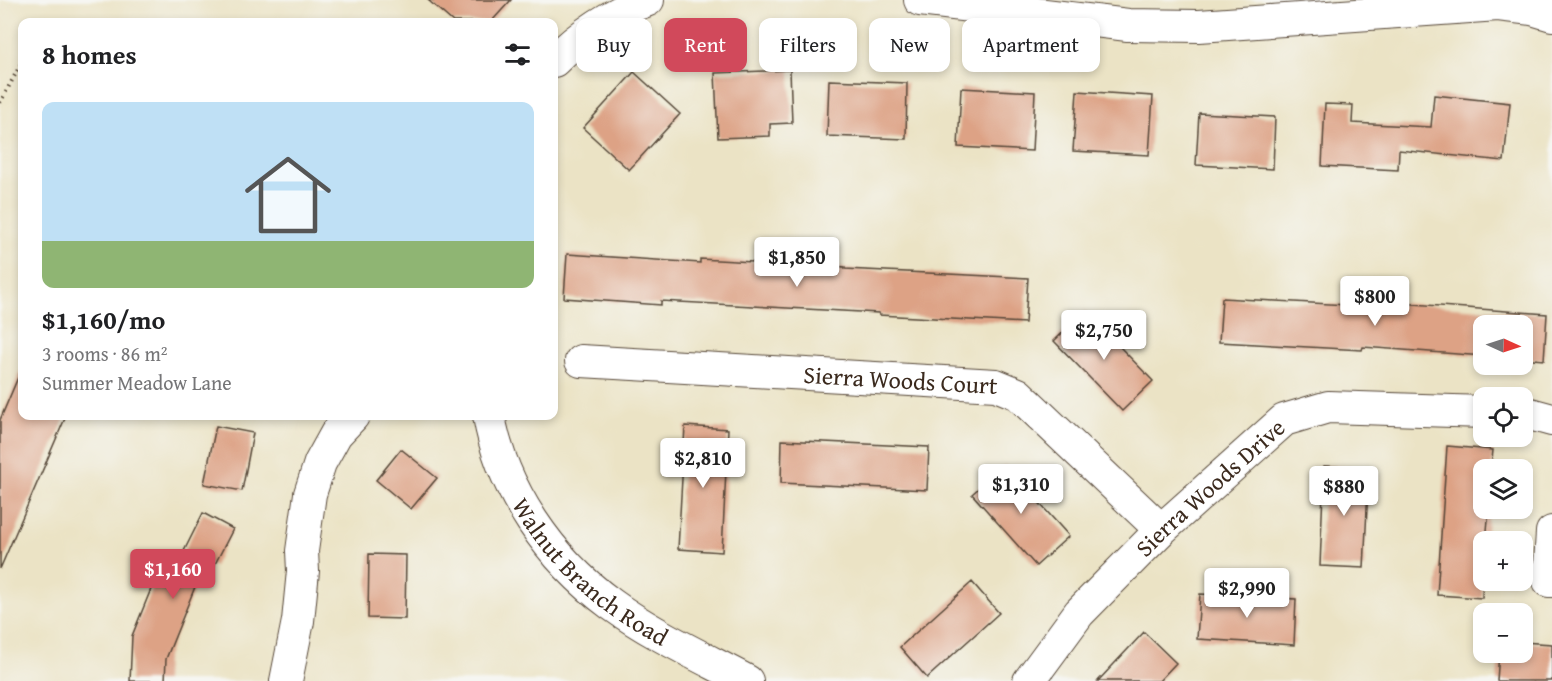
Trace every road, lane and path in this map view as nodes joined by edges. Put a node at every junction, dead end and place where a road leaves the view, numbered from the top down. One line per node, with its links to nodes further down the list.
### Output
1 (648, 0): 4 (street)
2 (920, 0): 3 (street)
3 (1552, 15)
4 (558, 57)
5 (18, 69): 6 (path)
6 (0, 103)
7 (581, 362): 13 (street, Sierra Woods Court)
8 (1473, 412): 13 (street, Sierra Woods Drive)
9 (1533, 415): 12 (street)
10 (348, 420): 16 (street)
11 (490, 420): 17 (street, Walnut Branch Road)
12 (1552, 420)
13 (1161, 530): 18 (street, Sierra Woods Drive)
14 (1552, 532): 15 (street)
15 (1552, 581)
16 (286, 681)
17 (747, 681)
18 (1029, 681)

